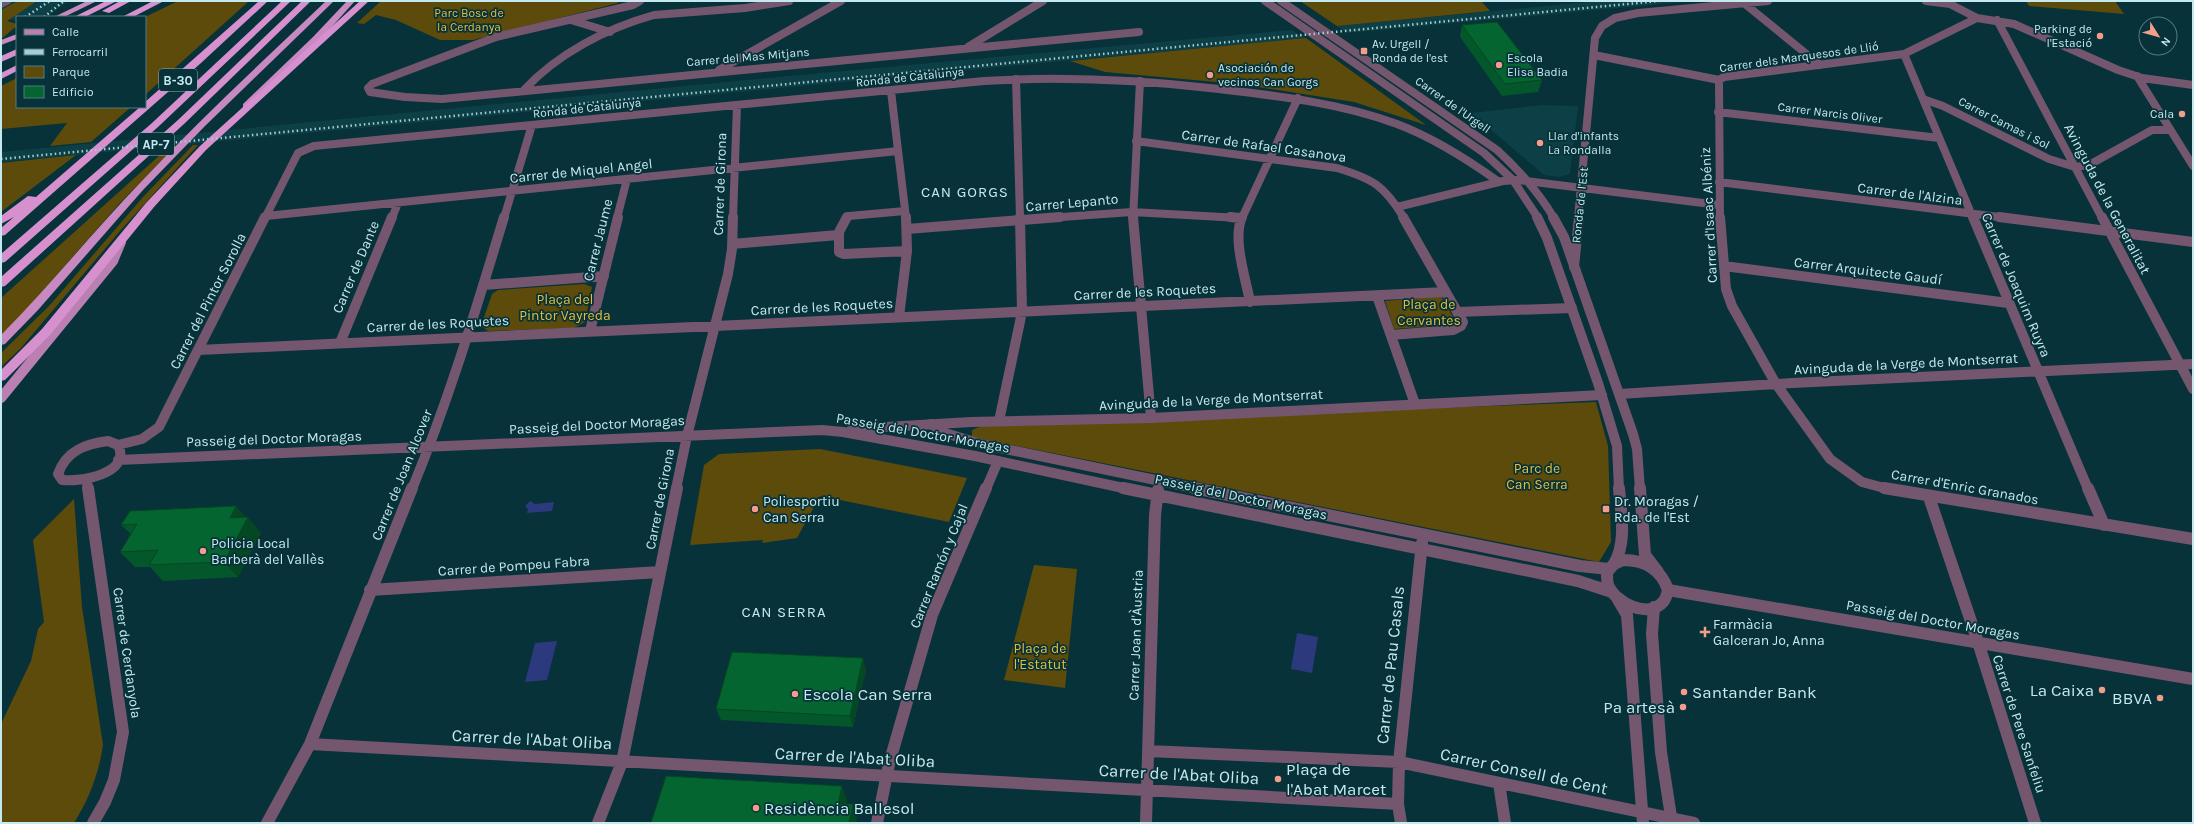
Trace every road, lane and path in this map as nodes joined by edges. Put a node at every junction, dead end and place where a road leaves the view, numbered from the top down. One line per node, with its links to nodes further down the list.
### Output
1 (7, 1): 21 (street)
2 (93, 1): 23 (highway)
3 (113, 1): 24 (highway)
4 (127, 1): 25 (highway)
5 (160, 1): 26 (highway)
6 (264, 1): 56 (highway, B-30)
7 (287, 1): 95 (highway, AP-7)
8 (307, 1): 99 (highway, AP-7)
9 (330, 1): 114 (highway)
10 (350, 1): 59 (highway)
11 (364, 1): 59 (highway)
12 (640, 1): 19 (street)
13 (789, 1): 27 (street)
14 (841, 1): 44 (street)
15 (1043, 1): 36 (street)
16 (1283, 1): 20 (street); 72 (street, Carrer de l'Urgell)
17 (1768, 1): 22 (street, Ronda de l'Est)
18 (1926, 1): 28 (street)
19 (631, 3): 27 (street); 29 (street)
20 (1268, 3): 72 (street, Carrer de l'Urgell)
21 (1, 4)
22 (1745, 4): 40 (street, Ronda de l'Est); 42 (street)
23 (60, 16)
24 (80, 16)
25 (95, 16)
26 (128, 16)
27 (641, 17): 31 (street)
28 (1977, 18): 30 (street); 39 (street, Carrer dels Marquesos de Llió)
29 (571, 20): 31 (street); 51 (street, Carrer del Mas Mitjans)
30 (1997, 20): 46 (street); 69 (street, Avinguda de la Generalitat)
31 (610, 32): 51 (street)
32 (1139, 32): 36 (street, Carrer del Mas Mitjans)
33 (16, 36): 34 (highway)
34 (1, 43)
35 (16, 44): 37 (highway)
36 (964, 49): 44 (street, Carrer del Mas Mitjans)
37 (1, 51)
38 (16, 52): 41 (highway)
39 (1904, 54): 42 (street, Carrer dels Marquesos de Llió); 54 (street, Carrer de Joaquim Ruyra)
40 (1594, 55): 48 (street, Carrer dels Marquesos de Llió); 75 (street, Ronda de l'Est)
41 (1, 59)
42 (1820, 65): 48 (street, Carrer dels Marquesos de Llió)
43 (16, 68): 45 (highway)
44 (716, 72): 51 (street, Carrer del Mas Mitjans)
45 (1, 76)
46 (2137, 76): 50 (street); 61 (street)
47 (1016, 79): 49 (street, Ronda de Catalunya); 52 (street, Ronda de Catalunya); 86 (street)
48 (1719, 80): 58 (street, Carrer d'Isaac Albéniz)
49 (1140, 81): 53 (street, Ronda de Catalunya); 63 (street)
50 (2193, 85)
51 (524, 90)
52 (891, 90): 55 (street, Ronda de Catalunya); 65 (street)
53 (1298, 98): 67 (street); 73 (street, Ronda de Catalunya)
54 (1923, 99): 62 (street, Carrer de Joaquim Ruyra); 69 (street, Carrer Camas i Sol)
55 (737, 105): 60 (street, Ronda de Catalunya); 70 (street, Carrer de Girona)
56 (146, 106)
57 (144, 108): 66 (highway, B-30)
58 (1718, 112): 62 (street, Carrer Narcis Oliver); 74 (street, Carrer d'Isaac Albéniz)
59 (235, 118): 91 (highway)
60 (532, 125): 64 (street, Ronda de Catalunya); 76 (street, Carrer de Joan Alcover)
61 (2170, 130): 68 (street); 69 (street)
62 (1939, 138): 82 (street, Carrer de Joaquim Ruyra)
63 (1136, 141): 67 (street, Carrer de Rafael Casanova); 81 (street)
64 (305, 148): 83 (street, Carrer del Pintor Sorolla)
65 (898, 151): 70 (street, Carrer de Miquel Angel); 80 (street)
66 (90, 156): 85 (highway); 89 (highway, B-30)
67 (1270, 159): 79 (street, Carrer de Rafael Casanova); 84 (street)
68 (2193, 166)
69 (2075, 167): 88 (street, Avinguda de la Generalitat)
70 (734, 168): 71 (street, Carrer de Miquel Angel); 93 (street, Carrer de Girona)
71 (627, 179): 76 (street, Carrer de Miquel Angel); 98 (street, Carrer Jaume)
72 (1520, 180): 73 (street); 75 (street); 97 (street, Ronda de l'Est); 106 (street, Ronda de l'Est)
73 (1499, 182): 79 (street)
74 (1719, 182): 78 (street, Carrer d'Isaac Albéniz); 82 (street, Carrer de l'Alzina)
75 (1581, 189): 78 (street); 97 (street, Ronda de l'Est)
76 (513, 190): 77 (street, Carrer de Miquel Angel); 100 (street, Carrer de Joan Alcover)
77 (398, 203): 83 (street, Carrer de Miquel Angel); 115 (street, Carrer de Dante)
78 (1719, 205): 96 (street, Carrer d'Isaac Albéniz)
79 (1396, 207): 101 (street, Carrer de Rafael Casanova)
80 (905, 211): 87 (street); 90 (street)
81 (1132, 212): 84 (street, Carrer Lepanto); 86 (street, Carrer Lepanto); 105 (street)
82 (1972, 215): 88 (street, Carrer de l'Alzina); 104 (street, Carrer de Joaquim Ruyra)
83 (266, 216): 116 (street, Carrer del Pintor Sorolla)
84 (1240, 218): 103 (street)
85 (1, 220)
86 (1019, 221): 87 (street, Carrer Lepanto); 107 (street)
87 (907, 229): 94 (street)
88 (2110, 232): 92 (street, Carrer de l'Alzina); 118 (street, Avinguda de la Generalitat)
89 (1, 233)
90 (838, 235): 93 (street); 94 (street)
91 (123, 238): 120 (highway); 125 (main road)
92 (2193, 242)
93 (732, 244): 110 (street, Carrer de Girona)
94 (907, 252): 109 (street)
95 (1, 260)
96 (1724, 266): 104 (street, Carrer Arquitecte Gaudí); 121 (street, Carrer d'Isaac Albéniz)
97 (1574, 267): 123 (street, Ronda de l'Est)
98 (604, 276): 100 (street); 111 (street, Carrer Jaume)
99 (1, 283)
100 (484, 285): 113 (street, Carrer de Joan Alcover)
101 (1445, 292): 102 (street, Carrer de les Roquetes); 108 (street)
102 (1377, 296): 103 (street, Carrer de les Roquetes); 112 (street)
103 (1250, 302): 105 (street, Carrer de les Roquetes)
104 (2008, 303): 119 (street, Carrer de Joaquim Ruyra)
105 (1140, 307): 107 (street, Carrer de les Roquetes); 127 (street)
106 (1572, 308): 108 (street); 124 (street, Ronda de l'Est)
107 (1022, 312): 109 (street, Carrer de les Roquetes); 128 (street)
108 (1457, 312): 112 (street)
109 (899, 318): 110 (street, Carrer de les Roquetes)
110 (714, 326): 111 (street, Carrer de les Roquetes); 132 (street, Carrer de Girona)
111 (590, 331): 113 (street, Carrer de les Roquetes)
112 (1391, 334): 126 (street)
113 (468, 337): 115 (street, Carrer de les Roquetes); 135 (street, Carrer de Joan Alcover)
114 (1, 341)
115 (340, 343): 116 (street, Carrer de les Roquetes)
116 (199, 350): 134 (street, Carrer del Pintor Sorolla)
117 (2193, 364): 118 (street, Avinguda de la Verge de Montserrat)
118 (2180, 365): 119 (street, Avinguda de la Verge de Montserrat); 122 (street, Avinguda de la Generalitat)
119 (2037, 371): 121 (street, Avinguda de la Verge de Montserrat); 142 (street, Carrer de Joaquim Ruyra)
120 (1, 377)
121 (1776, 384): 123 (street, Avinguda de la Verge de Montserrat); 141 (street, Carrer d'Enric Granados)
122 (2193, 389)
123 (1620, 394): 148 (street, Ronda de l'Est)
124 (1602, 395): 126 (street, Avinguda de la Verge de Montserrat); 146 (street, Ronda de l'Est)
125 (1, 398)
126 (1415, 404): 127 (street, Avinguda de la Verge de Montserrat)
127 (1151, 418): 128 (street, Avinguda de la Verge de Montserrat)
128 (999, 421): 129 (street, Avinguda de la Verge de Montserrat)
129 (970, 422): 130 (street, Avinguda de la Verge de Montserrat); 133 (street, Passeig del Doctor Moragas)
130 (931, 424): 131 (street, Avinguda de la Verge de Montserrat); 133 (street, Passeig del Doctor Moragas)
131 (822, 430): 132 (street, Passeig del Doctor Moragas); 137 (street, Passeig del Doctor Moragas)
132 (687, 436): 135 (street, Passeig del Doctor Moragas); 147 (street, Carrer de Girona)
133 (968, 440): 139 (street, Passeig del Doctor Moragas)
134 (118, 445): 136 (street); 138 (street)
135 (429, 448): 136 (street, Passeig del Doctor Moragas); 149 (street, Carrer de Joan Alcover)
136 (118, 460): 138 (street)
137 (998, 461): 140 (street, Passeig del Doctor Moragas); 159 (street, Carrer Ramón y Cajal)
138 (87, 481): 165 (street, Carrer de Cerdanyola)
139 (1161, 482): 140 (street, Carrer Joan d'Àustria); 143 (street, Passeig del Doctor Moragas)
140 (1156, 495): 145 (street, Passeig del Doctor Moragas); 156 (street, Carrer Joan d'Àustria)
141 (1929, 497): 142 (street, Carrer d'Enric Granados); 153 (street, Carrer de Pere Sanfeliu)
142 (2104, 525): 144 (street, Carrer d'Enric Granados)
143 (1423, 535): 145 (street, Carrer de Pau Casals); 146 (street, Passeig del Doctor Moragas)
144 (2193, 539)
145 (1420, 549): 151 (street, Passeig del Doctor Moragas); 158 (street, Carrer de Pau Casals)
146 (1611, 567): 148 (street); 151 (street)
147 (660, 572): 149 (street, Carrer de Pompeu Fabra); 157 (street, Carrer de Girona)
148 (1658, 572): 150 (street)
149 (370, 590): 155 (street, Carrer de Joan Alcover)
150 (1668, 590): 152 (street); 153 (street, Passeig del Doctor Moragas)
151 (1615, 595): 152 (street); 163 (street)
152 (1654, 608): 164 (street)
153 (1978, 642): 154 (street, Passeig del Doctor Moragas); 173 (street, Carrer de Pere Sanfeliu)
154 (2193, 679)
155 (310, 744): 157 (street, Carrer de l'Abat Oliba); 166 (street, Carrer de Joan Alcover)
156 (1148, 751): 158 (street, Carrer de l'Abat Oliba); 161 (street, Carrer Joan d'Àustria)
157 (622, 762): 159 (street, Carrer de l'Abat Oliba); 167 (street, Carrer de Girona)
158 (1399, 762): 160 (street, Carrer Consell de Cent); 162 (street, Carrer de Pau Casals)
159 (886, 777): 161 (street, Carrer de l'Abat Oliba); 168 (street, Carrer Ramón y Cajal)
160 (1498, 783): 163 (street, Carrer Consell de Cent); 171 (street)
161 (1147, 791): 162 (street, Carrer de l'Abat Oliba); 169 (street, Carrer Joan d'Àustria)
162 (1398, 804): 170 (street, Carrer de Pau Casals)
163 (1643, 818): 164 (street, Carrer Consell de Cent)
164 (1672, 821): 172 (street, Carrer Consell de Cent)
165 (93, 823)
166 (267, 823)
167 (598, 823)
168 (876, 823)
169 (1146, 823)
170 (1401, 823)
171 (1505, 823)
172 (1694, 823)
173 (2035, 823)

